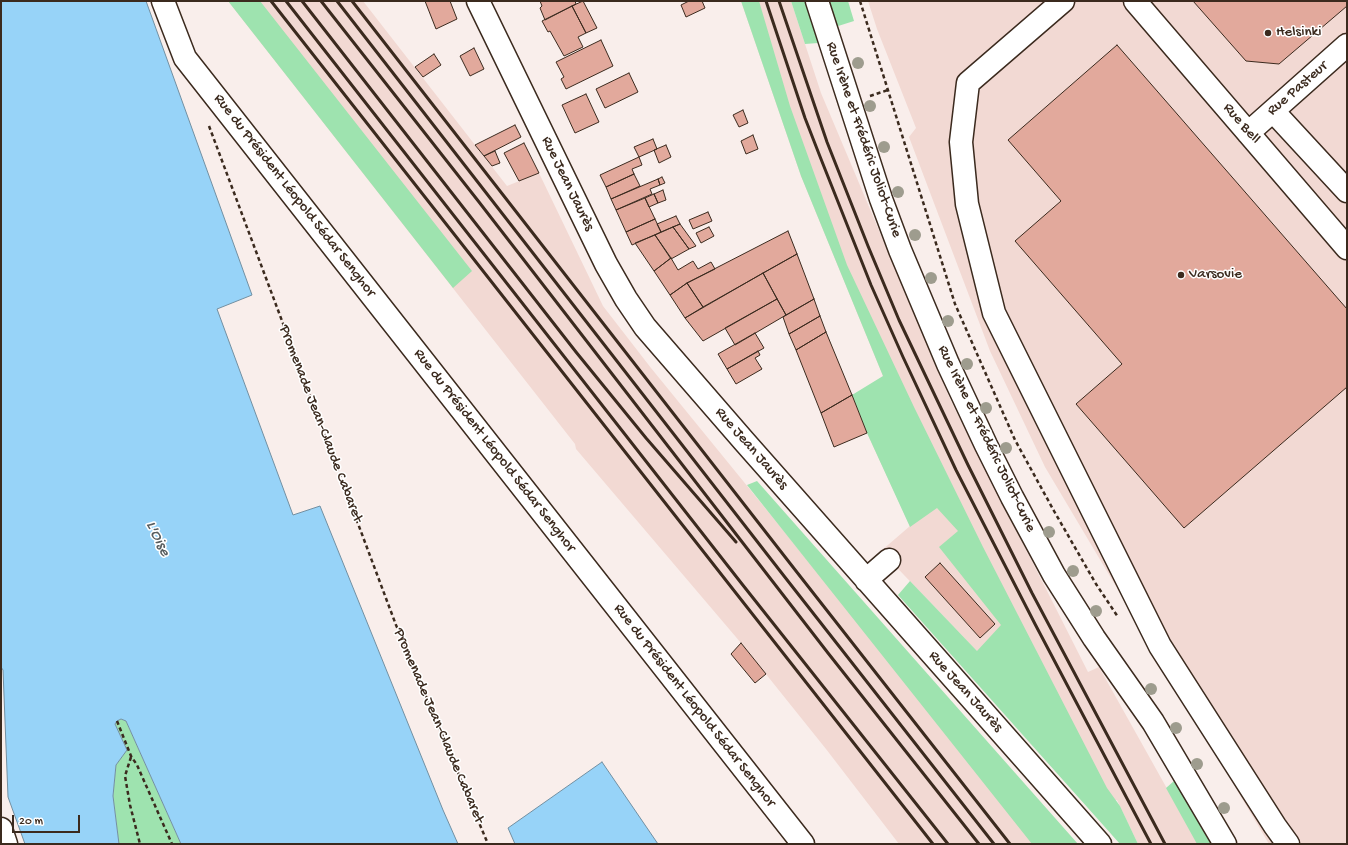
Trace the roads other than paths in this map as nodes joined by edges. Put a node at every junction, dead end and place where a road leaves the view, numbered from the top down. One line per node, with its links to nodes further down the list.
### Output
1 (162, 1): 15 (street, Rue du Président Léopold Sédar Senghor)
2 (478, 1): 12 (street, Rue Jean Jaurès)
3 (817, 1): 17 (street, Rue Irène et Frédéric Joliot-Curie)
4 (1063, 1): 18 (street)
5 (1135, 1): 8 (street, Rue Bell)
6 (1347, 45): 7 (street, Rue Pasteur)
7 (1273, 111): 8 (street, Rue Pasteur); 9 (street)
8 (1248, 133): 10 (street, Rue Bell)
9 (1347, 191)
10 (1347, 248)
11 (889, 560): 12 (street)
12 (866, 580): 16 (street, Rue Jean Jaurès)
13 (1, 829): 14 (street)
14 (6, 844)
15 (803, 844)
16 (1100, 844)
17 (1225, 844)
18 (1288, 844)

